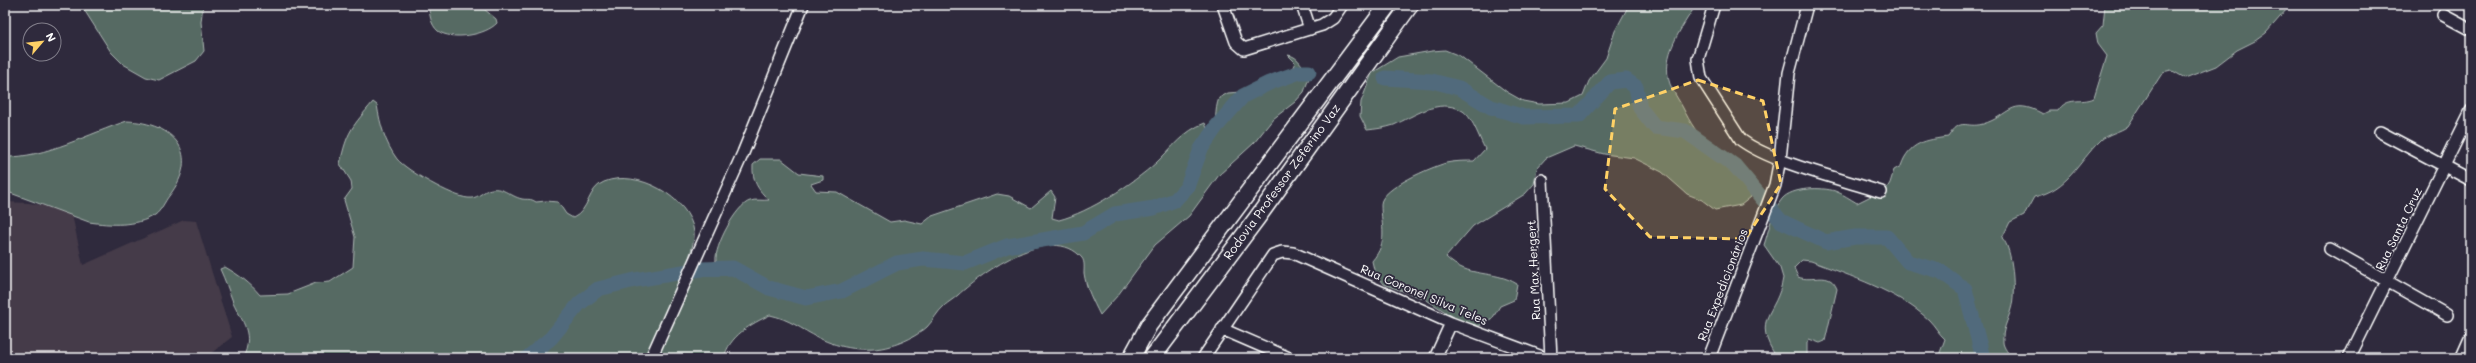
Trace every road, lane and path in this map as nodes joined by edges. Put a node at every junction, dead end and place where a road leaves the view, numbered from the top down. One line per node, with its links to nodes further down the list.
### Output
1 (803, 5): 26 (street)
2 (1223, 5): 10 (street)
3 (1302, 5): 10 (street)
4 (1342, 5): 10 (street)
5 (1388, 5): 23 (highway, Rodovia Professor Zeferino Vaz)
6 (1410, 5): 29 (highway, Rodovia Professor Zeferino Vaz)
7 (1714, 5): 14 (street)
8 (1807, 5): 14 (street, Rua Expedicionários)
9 (2443, 15): 11 (street)
10 (1310, 29)
11 (2471, 30)
12 (2471, 111): 15 (street, Rua Santa Cruz)
13 (2380, 132): 15 (street)
14 (1780, 159): 18 (street); 35 (street, Rua Expedicionários)
15 (2444, 166): 17 (street); 20 (street, Rua Santa Cruz)
16 (1542, 180): 34 (street, Rua Max Hergert)
17 (2471, 180)
18 (1881, 192)
19 (2330, 249): 20 (street)
20 (2387, 282): 21 (street); 36 (street, Rua Santa Cruz)
21 (2447, 315)
22 (1451, 323): 24 (street, Rua Coronel Silva Teles); 32 (street); 33 (street, Rua Coronel Silva Teles)
23 (1149, 325): 27 (highway); 28 (highway, Rodovia Professor Zeferino Vaz)
24 (1222, 329): 30 (street); 31 (street)
25 (2471, 340): 37 (main road)
26 (651, 358)
27 (1120, 358)
28 (1131, 358)
29 (1152, 358)
30 (1202, 358)
31 (1290, 358)
32 (1435, 358)
33 (1545, 358)
34 (1551, 358)
35 (1710, 358)
36 (2349, 358)
37 (2462, 358)

